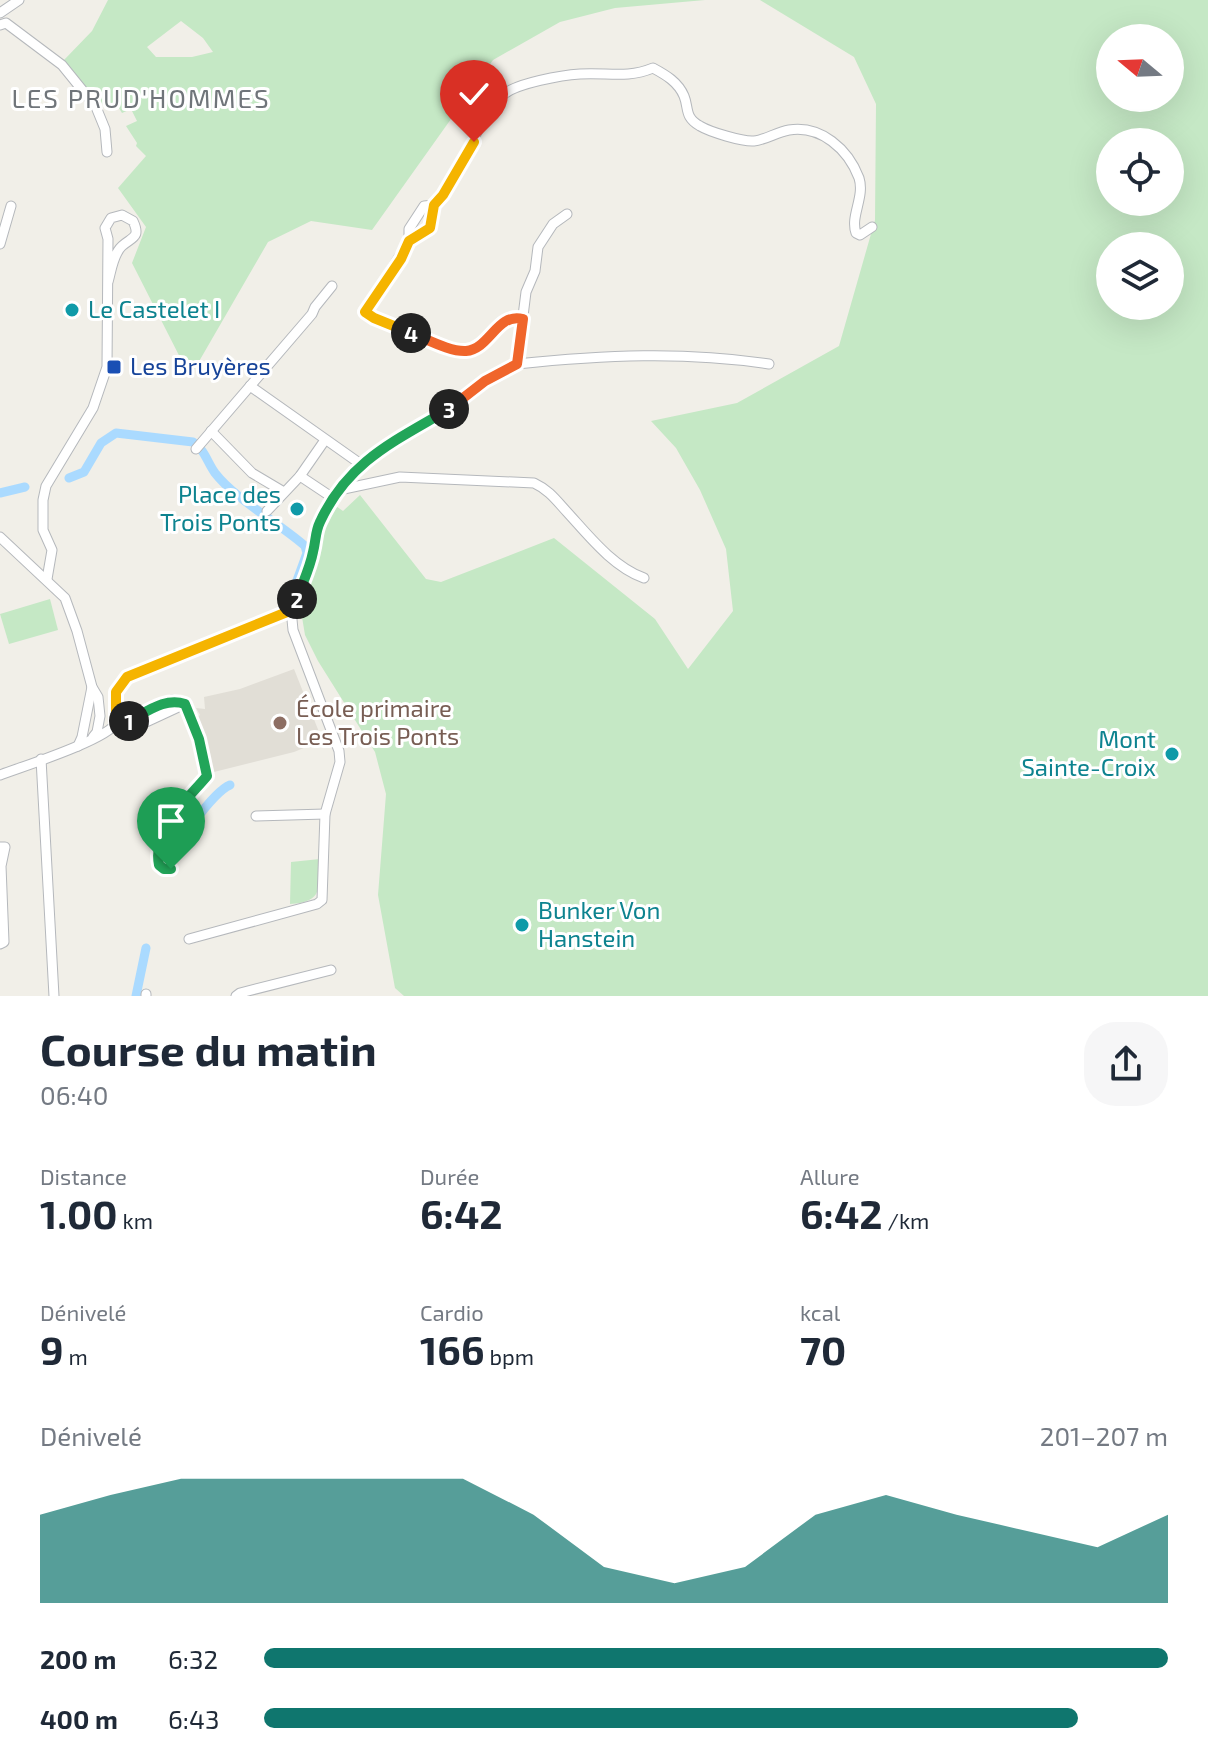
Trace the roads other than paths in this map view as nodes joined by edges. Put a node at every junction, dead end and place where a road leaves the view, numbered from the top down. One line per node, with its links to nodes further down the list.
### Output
1 (19, 0): 2 (street)
2 (0, 13)
3 (0, 25): 4 (street)
4 (107, 152)
5 (434, 205): 8 (street); 10 (street); 10 (street)
6 (11, 206): 11 (street)
7 (567, 214): 15 (street)
8 (872, 227)
9 (108, 239): 12 (street); 12 (street); 13 (street)
10 (409, 241): 15 (street)
11 (0, 244)
12 (122, 246): 13 (street)
13 (108, 282): 28 (street)
14 (332, 286): 18 (street)
15 (523, 319): 16 (street)
16 (517, 364): 17 (street); 22 (street)
17 (769, 364)
18 (250, 386): 19 (street); 20 (street)
19 (211, 431): 21 (street); 24 (street)
20 (325, 440): 22 (street); 23 (street)
21 (198, 446)
22 (362, 465): 25 (street)
23 (300, 476): 24 (street); 25 (street)
24 (284, 492): 26 (street)
25 (336, 494): 30 (street); 32 (street)
26 (267, 511)
27 (0, 537): 29 (street)
28 (52, 550): 29 (street); 31 (street)
29 (36, 569): 31 (street)
30 (644, 578)
31 (47, 579): 33 (street)
32 (291, 609): 34 (street); 39 (street)
33 (92, 687): 35 (street); 36 (street)
34 (117, 725): 35 (street); 43 (street)
35 (93, 737): 36 (street)
36 (78, 746): 37 (street)
37 (41, 759): 38 (street); 47 (street)
38 (0, 775)
39 (325, 814): 40 (street); 44 (street)
40 (256, 816)
41 (0, 847): 42 (street)
42 (0, 867): 45 (street)
43 (171, 869)
44 (189, 939)
45 (0, 944)
46 (331, 970): 48 (street)
47 (54, 996)
48 (236, 996)

